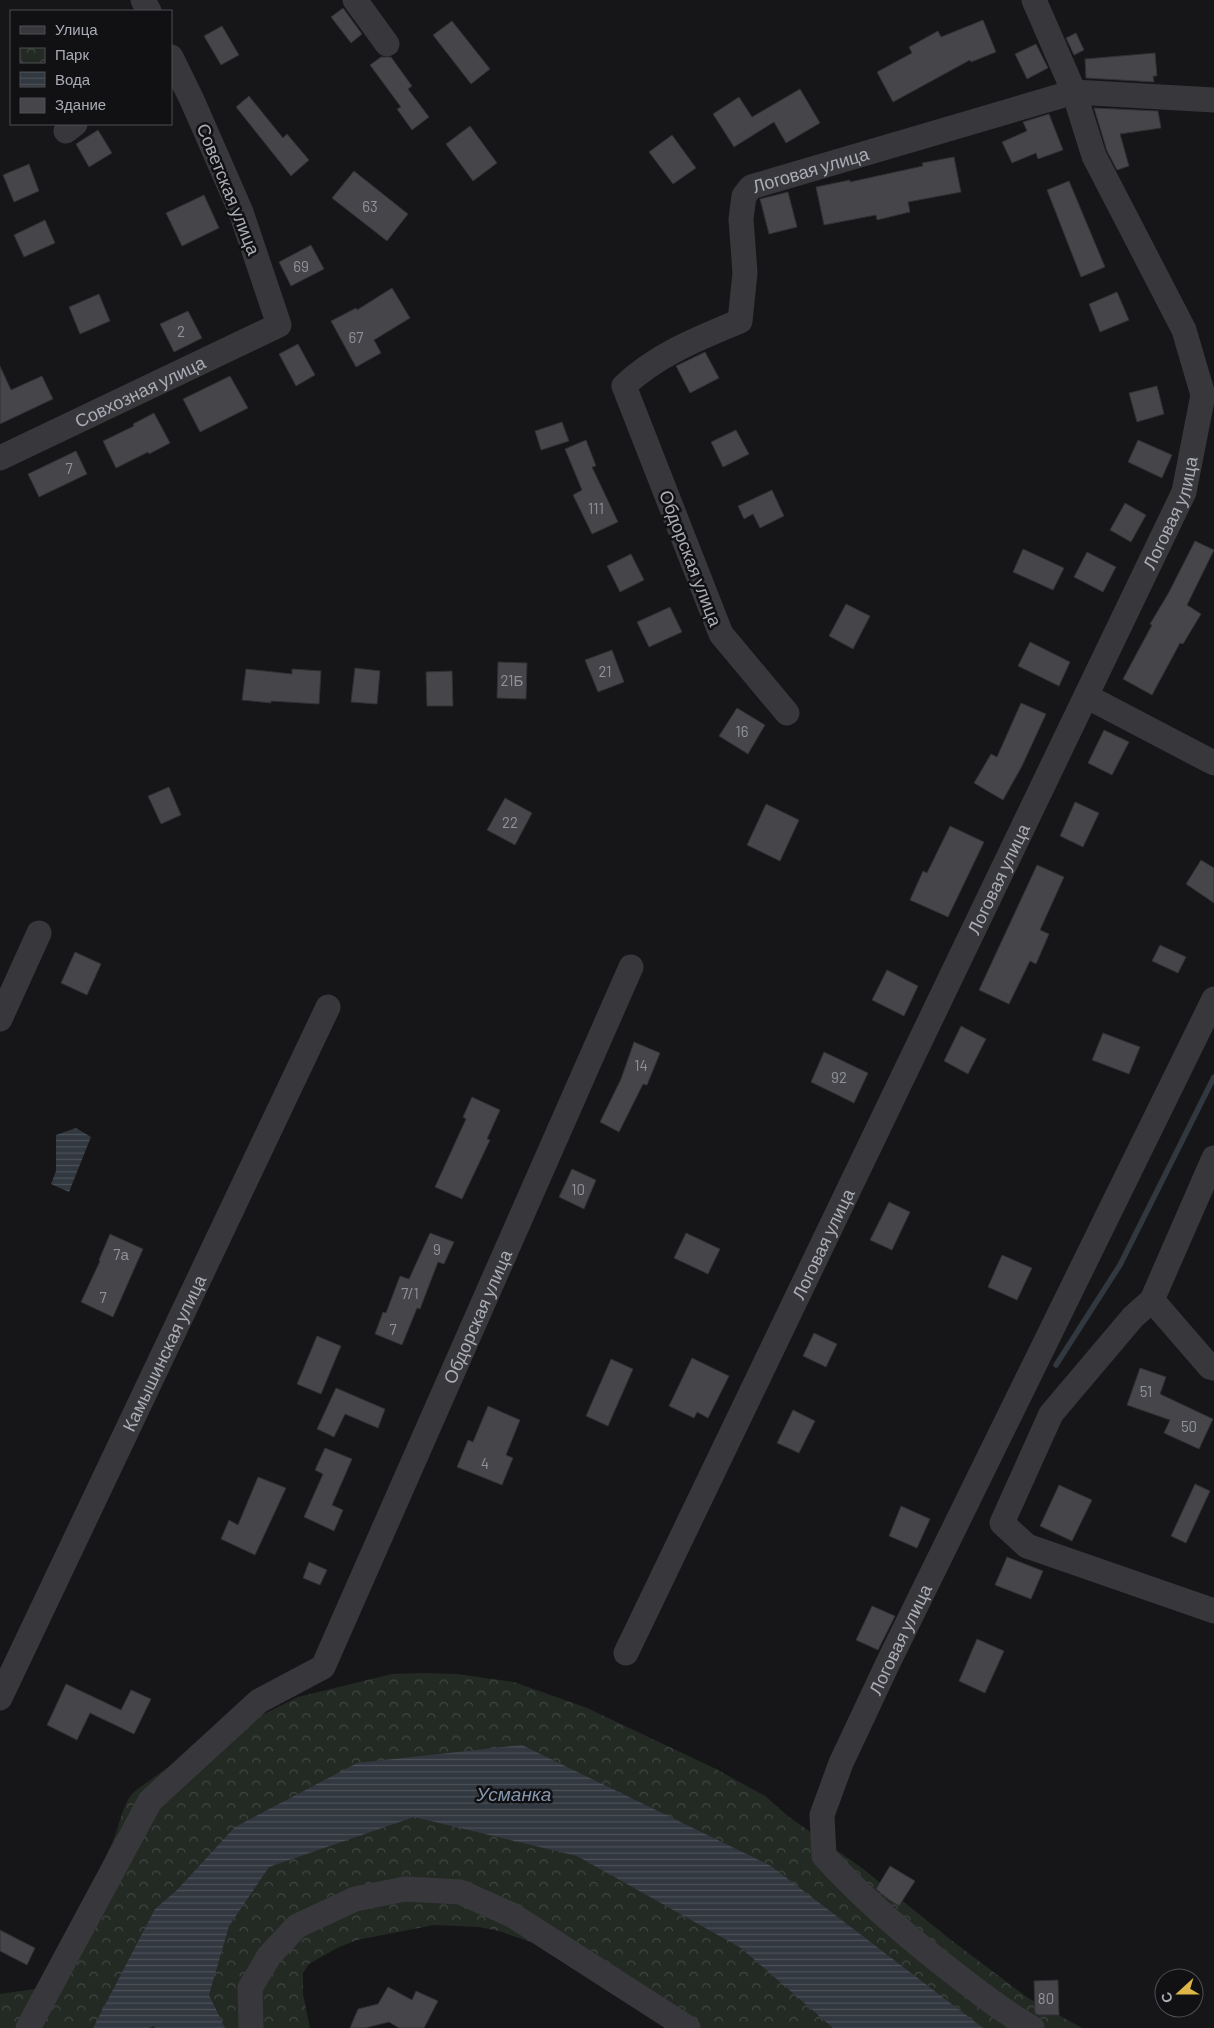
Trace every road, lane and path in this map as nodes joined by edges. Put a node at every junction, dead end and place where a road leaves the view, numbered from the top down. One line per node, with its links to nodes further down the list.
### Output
1 (355, 0): 3 (street)
2 (1034, 0): 5 (street, Логовая улица)
3 (387, 44)
4 (172, 59): 7 (street, Советская улица)
5 (1074, 92): 6 (street, Логовая улица); 8 (street, Логовая улица); 9 (street, Логовая улица)
6 (1214, 100)
7 (279, 325): 10 (street, Совхозная улица)
8 (624, 386): 12 (street, Обдорская улица)
9 (1208, 392): 11 (street, Логовая улица)
10 (0, 458)
11 (1086, 696): 13 (street); 23 (street, Логовая улица)
12 (787, 713)
13 (1214, 763)
14 (39, 933): 18 (street)
15 (631, 967): 25 (street, Обдорская улица)
16 (1214, 1000): 28 (street, Логовая улица)
17 (328, 1007): 24 (street, Камышинская улица)
18 (0, 1019)
19 (1214, 1158): 20 (street)
20 (1152, 1300): 21 (street); 22 (street)
21 (1214, 1368)
22 (1214, 1610)
23 (626, 1653)
24 (0, 1698)
25 (28, 2028)
26 (251, 2028): 27 (street)
27 (687, 2028)
28 (1032, 2028)

